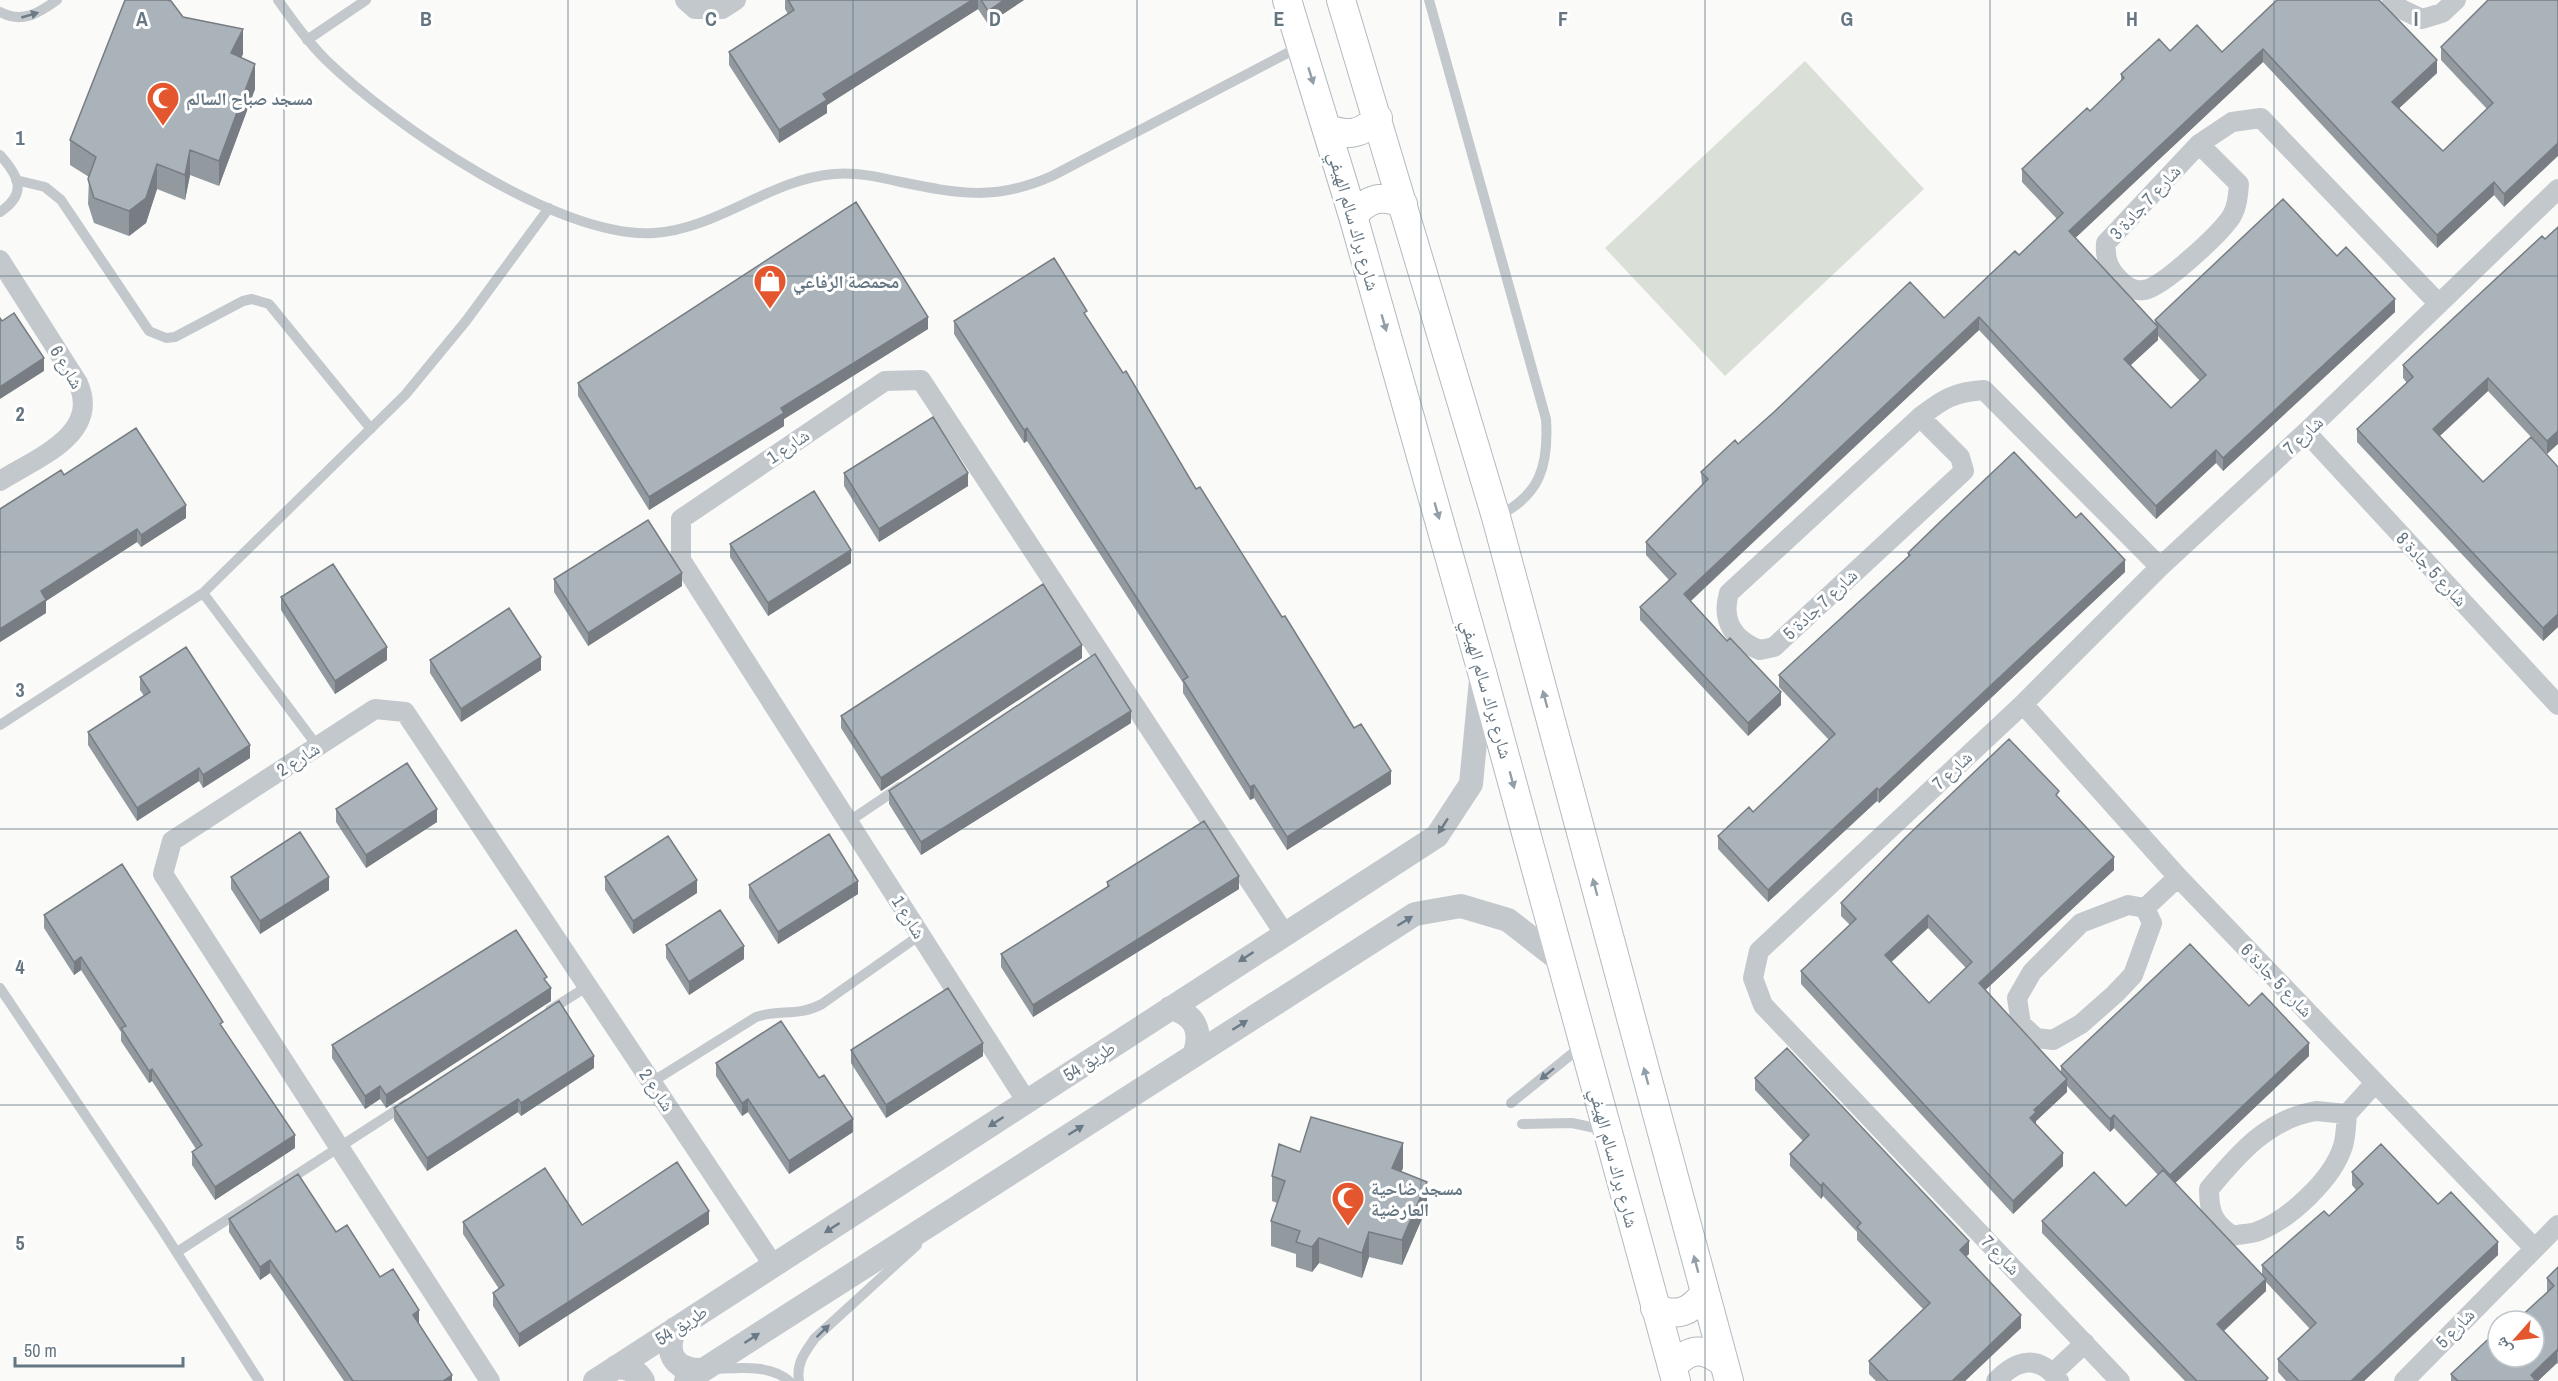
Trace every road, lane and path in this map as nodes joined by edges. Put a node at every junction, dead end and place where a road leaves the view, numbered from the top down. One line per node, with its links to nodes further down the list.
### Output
1 (57, 0): 11 (lane, one-way to 1)
2 (278, 0): 12 (lane)
3 (366, 0): 12 (lane)
4 (685, 0): 5 (street)
5 (736, 0)
6 (1287, 0): 13 (main road, شارع براك سالم الهيفي)
7 (1341, 0): 14 (main road)
8 (1429, 0): 30 (lane)
9 (2392, 0): 10 (street)
10 (2456, 0)
11 (0, 12)
12 (307, 40): 21 (lane)
13 (1302, 45): 15 (main road, شارع براك سالم الهيفي, one-way to 15); 21 (lane)
14 (1378, 118): 15 (main road); 20 (main road)
15 (1327, 128): 23 (main road, شارع براك سالم الهيفي)
16 (2199, 144): 16 (street, شارع 7 جادة 3); 25 (street, شارع 7 جادة 3)
17 (0, 155): 18 (lane)
18 (16, 180): 22 (lane); 27 (lane)
19 (2558, 189): 25 (street, شارع 7)
20 (1403, 204): 23 (main road); 30 (main road)
21 (549, 208): 27 (lane)
22 (0, 212)
23 (1353, 216): 33 (main road, شارع براك سالم الهيفي, one-way to 33)
24 (0, 260): 29 (street, شارع 6)
25 (2439, 304): 28 (street, شارع 7)
26 (1920, 417): 26 (street, شارع 7 جادة 5); 31 (street, شارع 7 جادة 5)
27 (371, 429): 32 (lane)
28 (2306, 432): 31 (street, شارع 7); 35 (street, شارع 5 جادة 8)
29 (0, 481)
30 (1496, 517): 65 (main road, one-way to 30)
31 (2160, 567): 34 (street, شارع 7)
32 (203, 593): 36 (lane); 37 (lane)
33 (1482, 672): 42 (street, طريق 54, one-way to 42); 44 (main road, شارع براك سالم الهيفي, one-way to 44)
34 (2023, 704): 40 (street, شارع 5 جادة 6); 68 (street, شارع 7)
35 (2558, 705)
36 (0, 725)
37 (318, 747): 45 (street, شارع 2); 59 (street, شارع 2)
38 (906, 783): 39 (lane)
39 (848, 822): 42 (street, شارع 1); 43 (street, شارع 1)
40 (2178, 877): 41 (street); 52 (street, شارع 5 جادة 6)
41 (2145, 908): 41 (street)
42 (1284, 933): 47 (street, طريق 54, one-way to 47)
43 (920, 935): 51 (lane); 54 (street, شارع 1)
44 (1562, 962): 49 (main road, شارع براك سالم الهيفي); 50 (street, one-way to 44)
45 (588, 986): 48 (lane); 51 (street, شارع 2)
46 (0, 988): 63 (lane)
47 (1170, 1008): 50 (street); 54 (street, طريق 54)
48 (538, 1018)
49 (1583, 1045): 55 (lane, one-way to 55); 58 (main road, شارع براك سالم الهيفي)
50 (1194, 1055): 60 (street, one-way to 50)
51 (652, 1082): 64 (street, شارع 2)
52 (2375, 1083): 56 (street); 62 (street, شارع 5 جادة 6)
53 (419, 1095): 59 (lane)
54 (1027, 1102): 64 (street, طريق 54, one-way to 64)
55 (1511, 1103)
56 (2347, 1114): 56 (street)
57 (1522, 1124): 58 (lane)
58 (1606, 1130): 66 (main road, شارع براك سالم الهيفي)
59 (339, 1147): 63 (lane); 75 (street, شارع 2)
60 (975, 1194): 72 (street, one-way to 60); 79 (lane, one-way to 60)
61 (2558, 1225): 62 (street, شارع 5)
62 (2534, 1248): 82 (street, شارع 5)
63 (177, 1252): 74 (lane)
64 (774, 1266): 67 (street, طريق 54)
65 (1704, 1294): 66 (main road); 70 (main road)
66 (1655, 1308): 71 (main road, شارع براك سالم الهيفي)
67 (675, 1329): 69 (street, طريق 54); 72 (street)
68 (2085, 1343): 73 (street); 81 (street, شارع 7)
69 (616, 1367): 76 (street, طريق 54); 77 (street)
70 (1726, 1372): 71 (main road)
71 (1674, 1374)
72 (695, 1375): 78 (lane)
73 (2056, 1377): 80 (street)
74 (259, 1381)
75 (490, 1381)
76 (595, 1381)
77 (643, 1381)
78 (789, 1381)
79 (800, 1381)
80 (1996, 1381)
81 (2120, 1381)
82 (2404, 1381)

